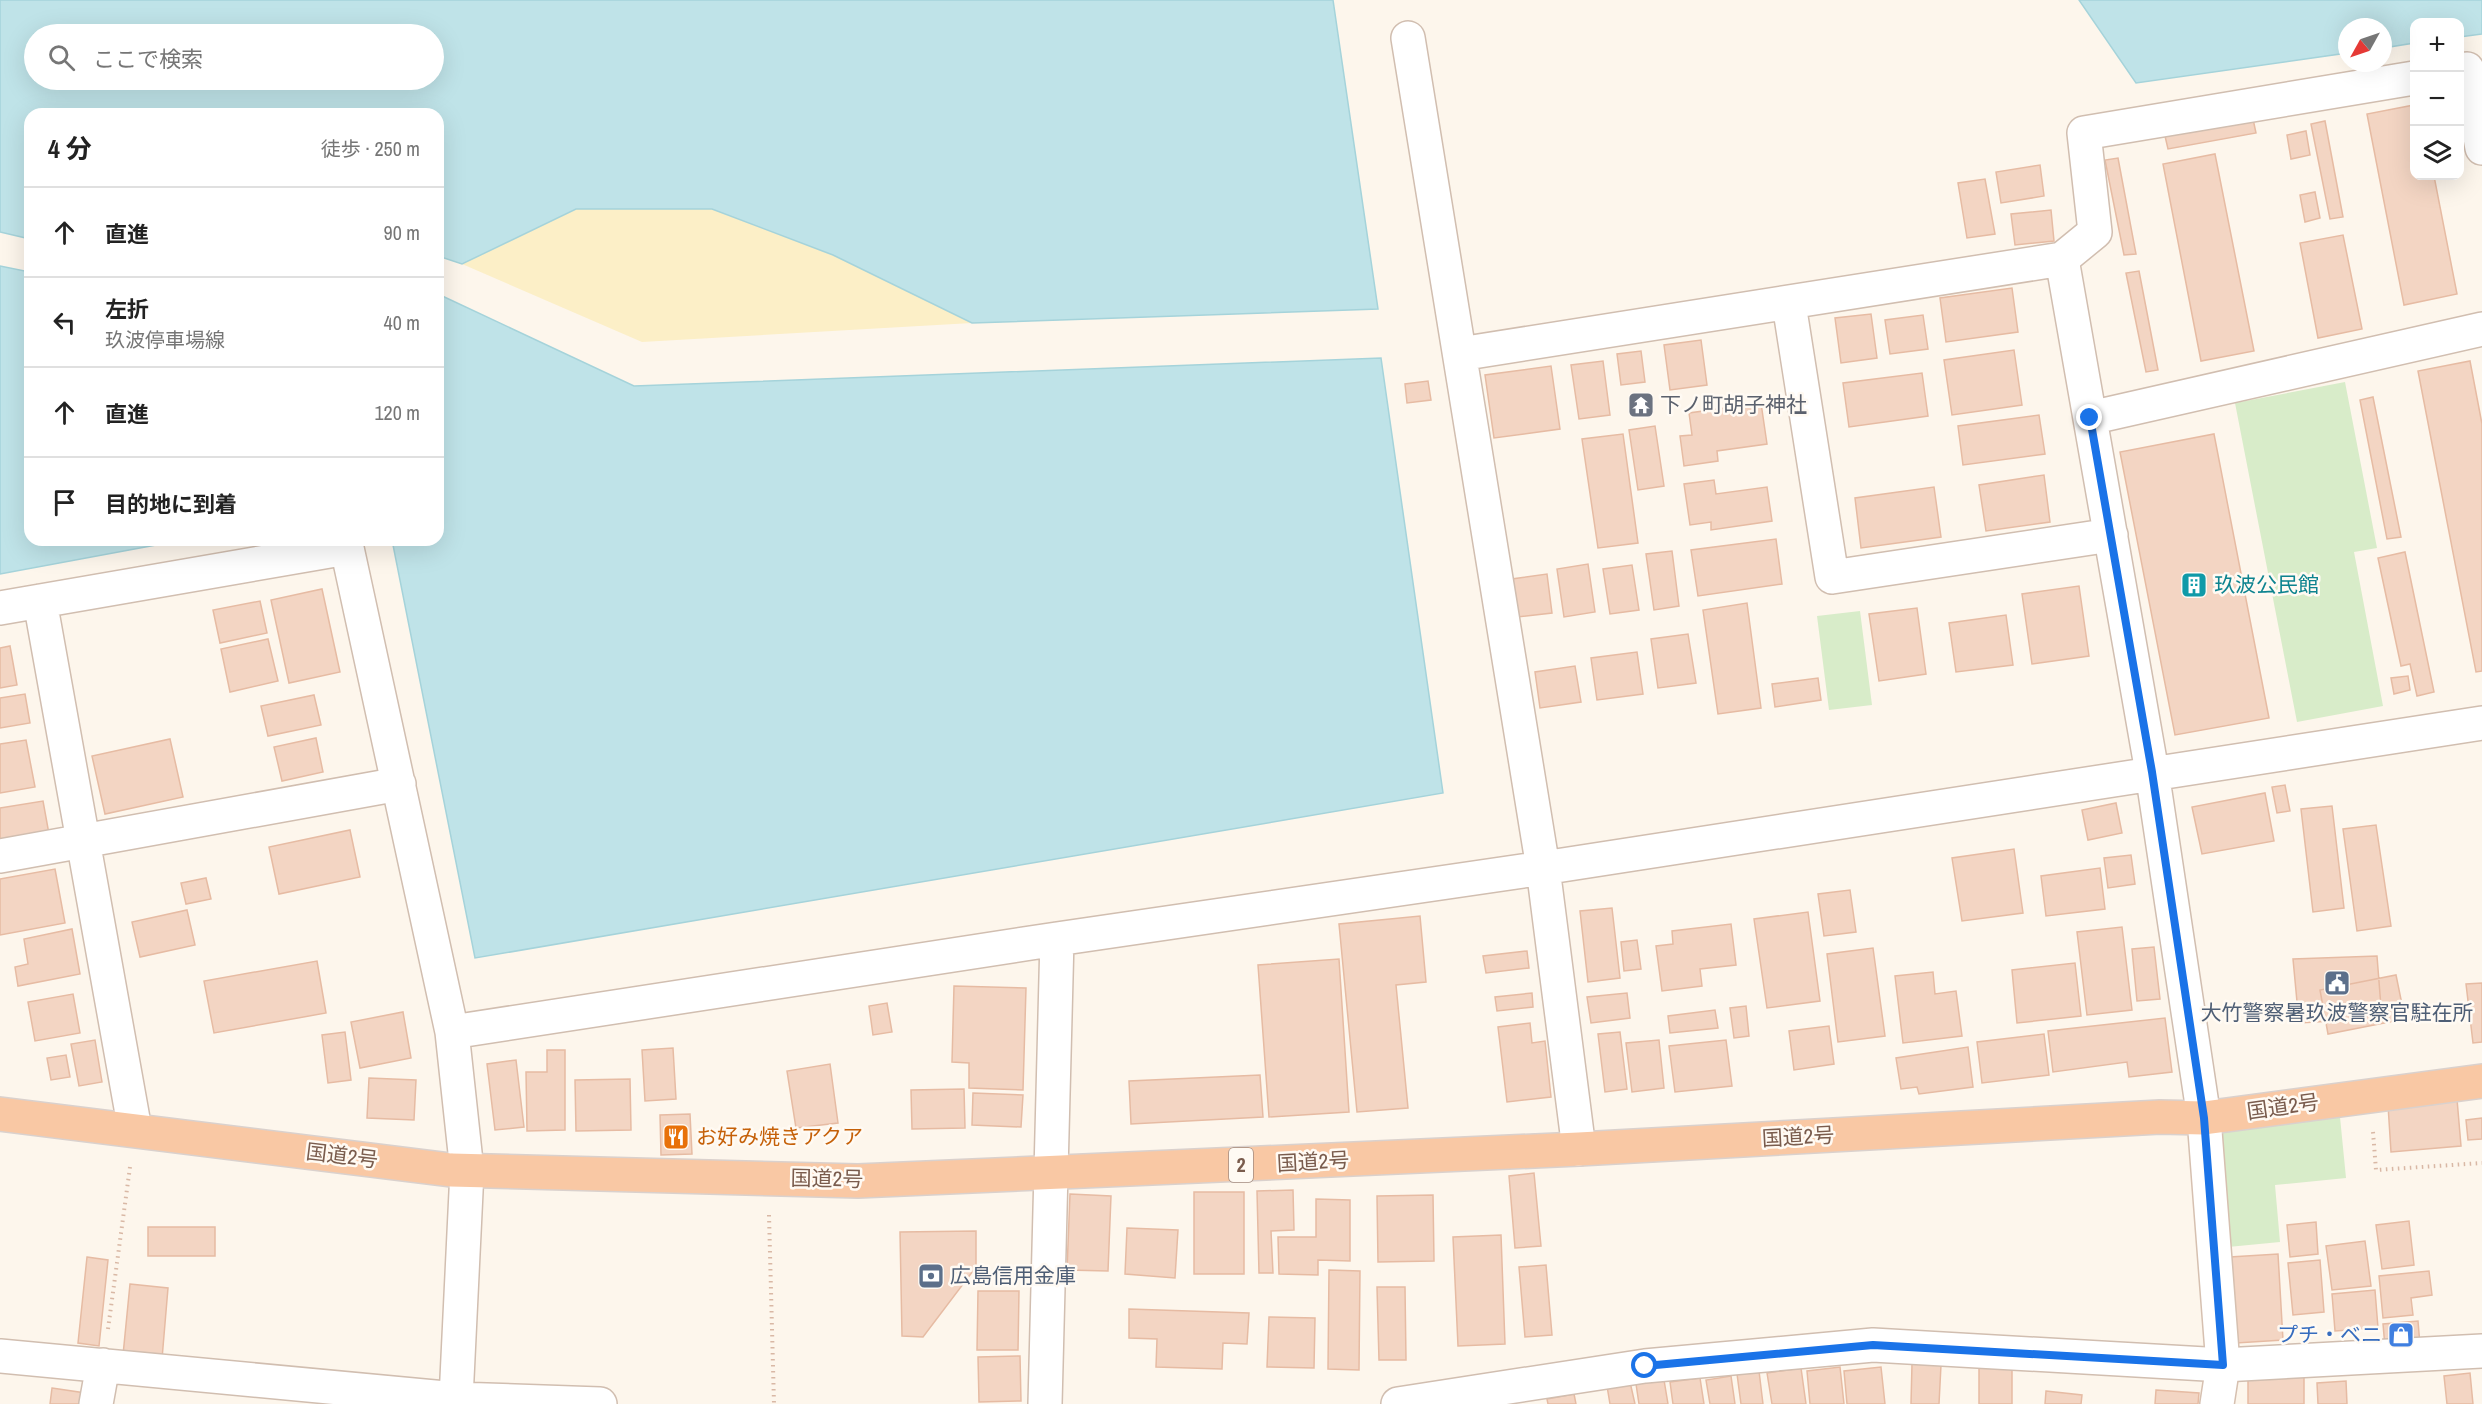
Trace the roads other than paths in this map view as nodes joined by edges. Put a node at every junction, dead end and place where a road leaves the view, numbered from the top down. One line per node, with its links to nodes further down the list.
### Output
1 (1408, 38): 8 (street)
2 (2469, 68): 4 (street)
3 (2410, 79): 5 (street)
4 (2482, 147)
5 (2062, 259): 6 (street); 9 (street)
6 (1789, 304): 8 (street); 10 (street)
7 (2482, 329): 9 (street)
8 (1460, 354): 18 (street)
9 (2090, 418): 10 (street)
10 (2111, 535): 14 (street)
11 (40, 601): 12 (street); 15 (street); 16 (street)
12 (0, 608)
13 (2482, 723): 14 (street)
14 (2152, 772): 18 (street); 23 (street)
15 (399, 784): 16 (street); 20 (street)
16 (85, 842): 17 (street); 24 (street)
17 (0, 856)
18 (1544, 868): 19 (street); 25 (street)
19 (1057, 939): 20 (street); 27 (street)
20 (452, 1032): 26 (street)
21 (2482, 1081): 23 (highway, 国道2号 / 2)
22 (0, 1114): 24 (highway, 国道2号 / 2)
23 (2204, 1118): 25 (highway, 国道2号 / 2); 31 (street)
24 (135, 1130): 26 (highway, 国道2号 / 2)
25 (1579, 1149): 27 (highway, 国道2号 / 2)
26 (467, 1171): 27 (highway, 国道2号 / 2); 32 (street)
27 (1051, 1174): 35 (street)
28 (2482, 1351): 31 (street)
29 (0, 1356): 30 (street)
30 (102, 1365): 32 (street); 33 (street)
31 (2223, 1365): 36 (street); 37 (street)
32 (471, 1401): 34 (street)
33 (96, 1404)
34 (600, 1404)
35 (1046, 1404)
36 (1398, 1404)
37 (2217, 1404)

